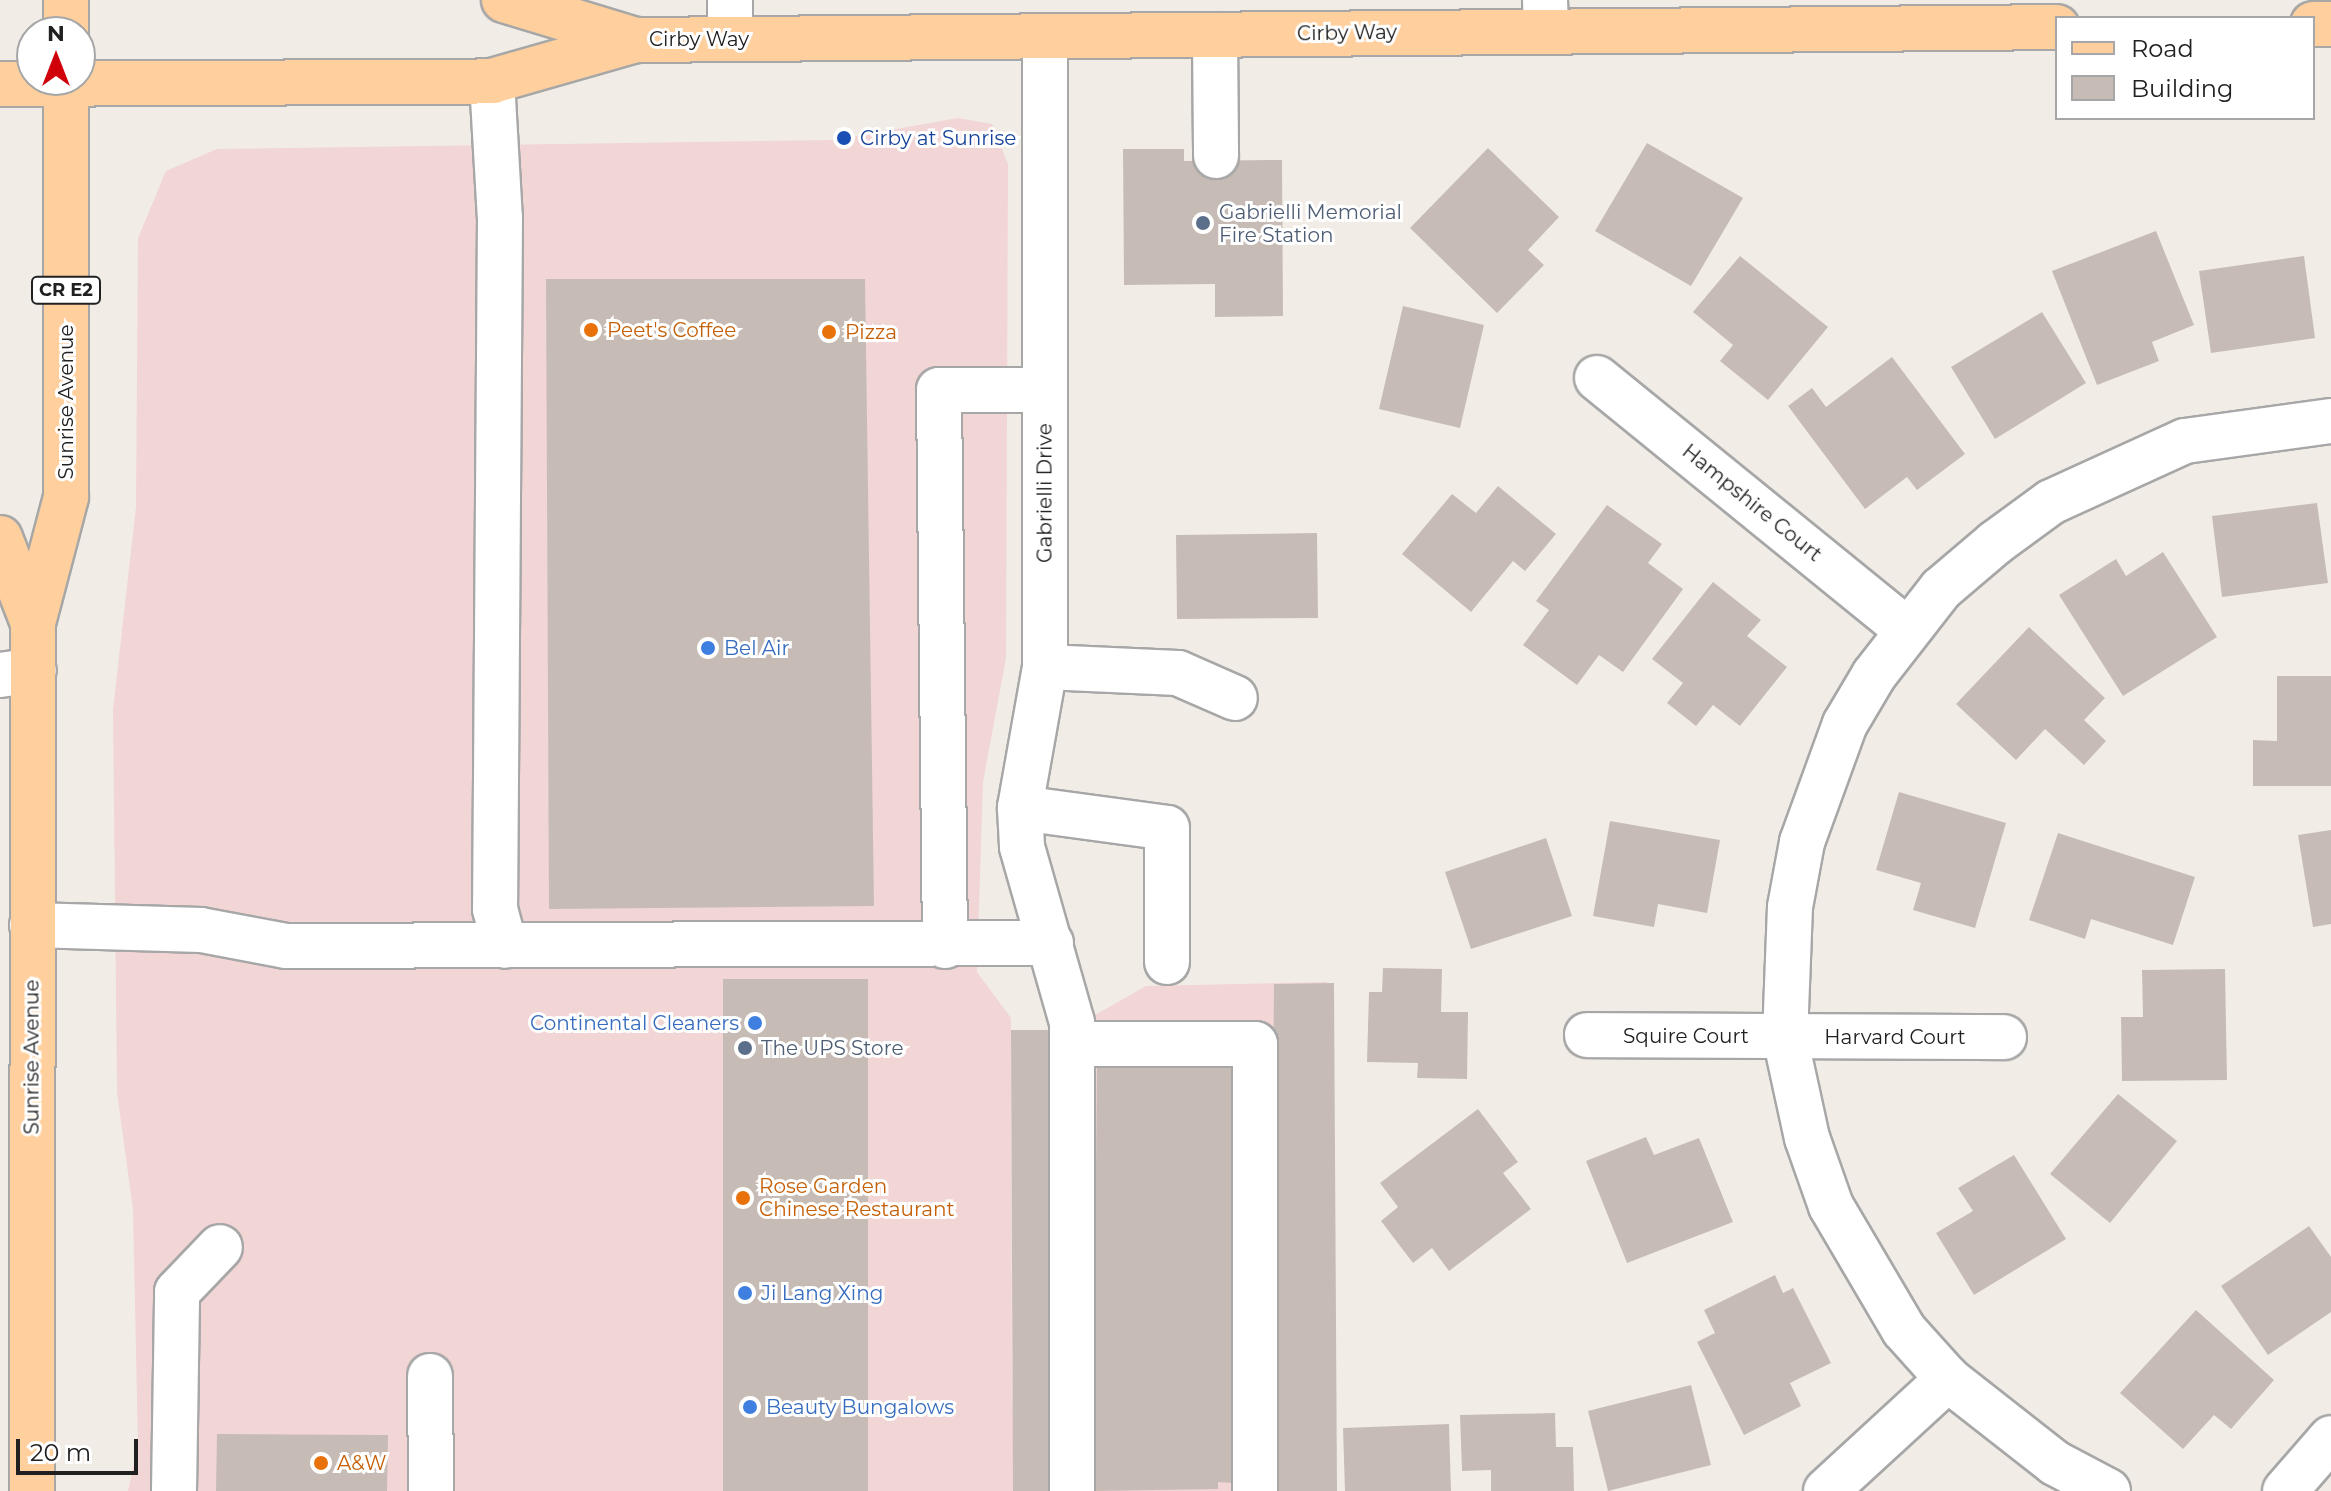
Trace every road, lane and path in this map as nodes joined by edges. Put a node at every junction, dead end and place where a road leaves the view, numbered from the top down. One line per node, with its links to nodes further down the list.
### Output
1 (504, 0): 7 (main road, Cirby Way)
2 (1546, 16): 4 (main road, Cirby Way); 5 (main road, Cirby Way)
3 (730, 19): 6 (main road, Cirby Way); 7 (main road, Cirby Way)
4 (2055, 27)
5 (1215, 35): 6 (main road, Cirby Way); 11 (street)
6 (1045, 36): 13 (street, Gabrielli Drive)
7 (636, 40): 8 (main road, Cirby Way)
8 (492, 81): 9 (main road, Cirby Way); 24 (street)
9 (96, 82)
10 (66, 96): 16 (main road, Sunrise Avenue / CR E2)
11 (1216, 156)
12 (1597, 378): 17 (street, Hampshire Court)
13 (1045, 390): 18 (street, Gabrielli Drive); 25 (street)
14 (2331, 421): 17 (street)
15 (0, 538): 16 (main road, Sunrise Avenue / CR E2)
16 (33, 623): 19 (main road, Sunrise Avenue / CR E2)
17 (1906, 629): 28 (street)
18 (1045, 667): 20 (street); 21 (street, Gabrielli Drive)
19 (17, 673): 22 (main road, Sunrise Avenue / CR E2)
20 (1235, 698)
21 (1020, 808): 23 (street, Gabrielli Drive); 26 (street)
22 (32, 925): 24 (street); 35 (main road, Sunrise Avenue / CR E2)
23 (1051, 943): 25 (street); 30 (street, Gabrielli Drive)
24 (505, 946): 25 (street)
25 (945, 946)
26 (1167, 962)
27 (1587, 1035): 28 (street, Squire Court)
28 (1785, 1037): 29 (street, Harvard Court); 33 (street)
29 (2004, 1037)
30 (1072, 1044): 38 (street, Gabrielli Drive); 39 (street)
31 (220, 1247): 36 (street)
32 (430, 1376): 37 (street)
33 (1948, 1379): 40 (street); 41 (street)
34 (2331, 1438): 42 (street)
35 (32, 1491)
36 (174, 1491)
37 (431, 1491)
38 (1072, 1491)
39 (1255, 1491)
40 (1826, 1491)
41 (2108, 1491)
42 (2285, 1491)

